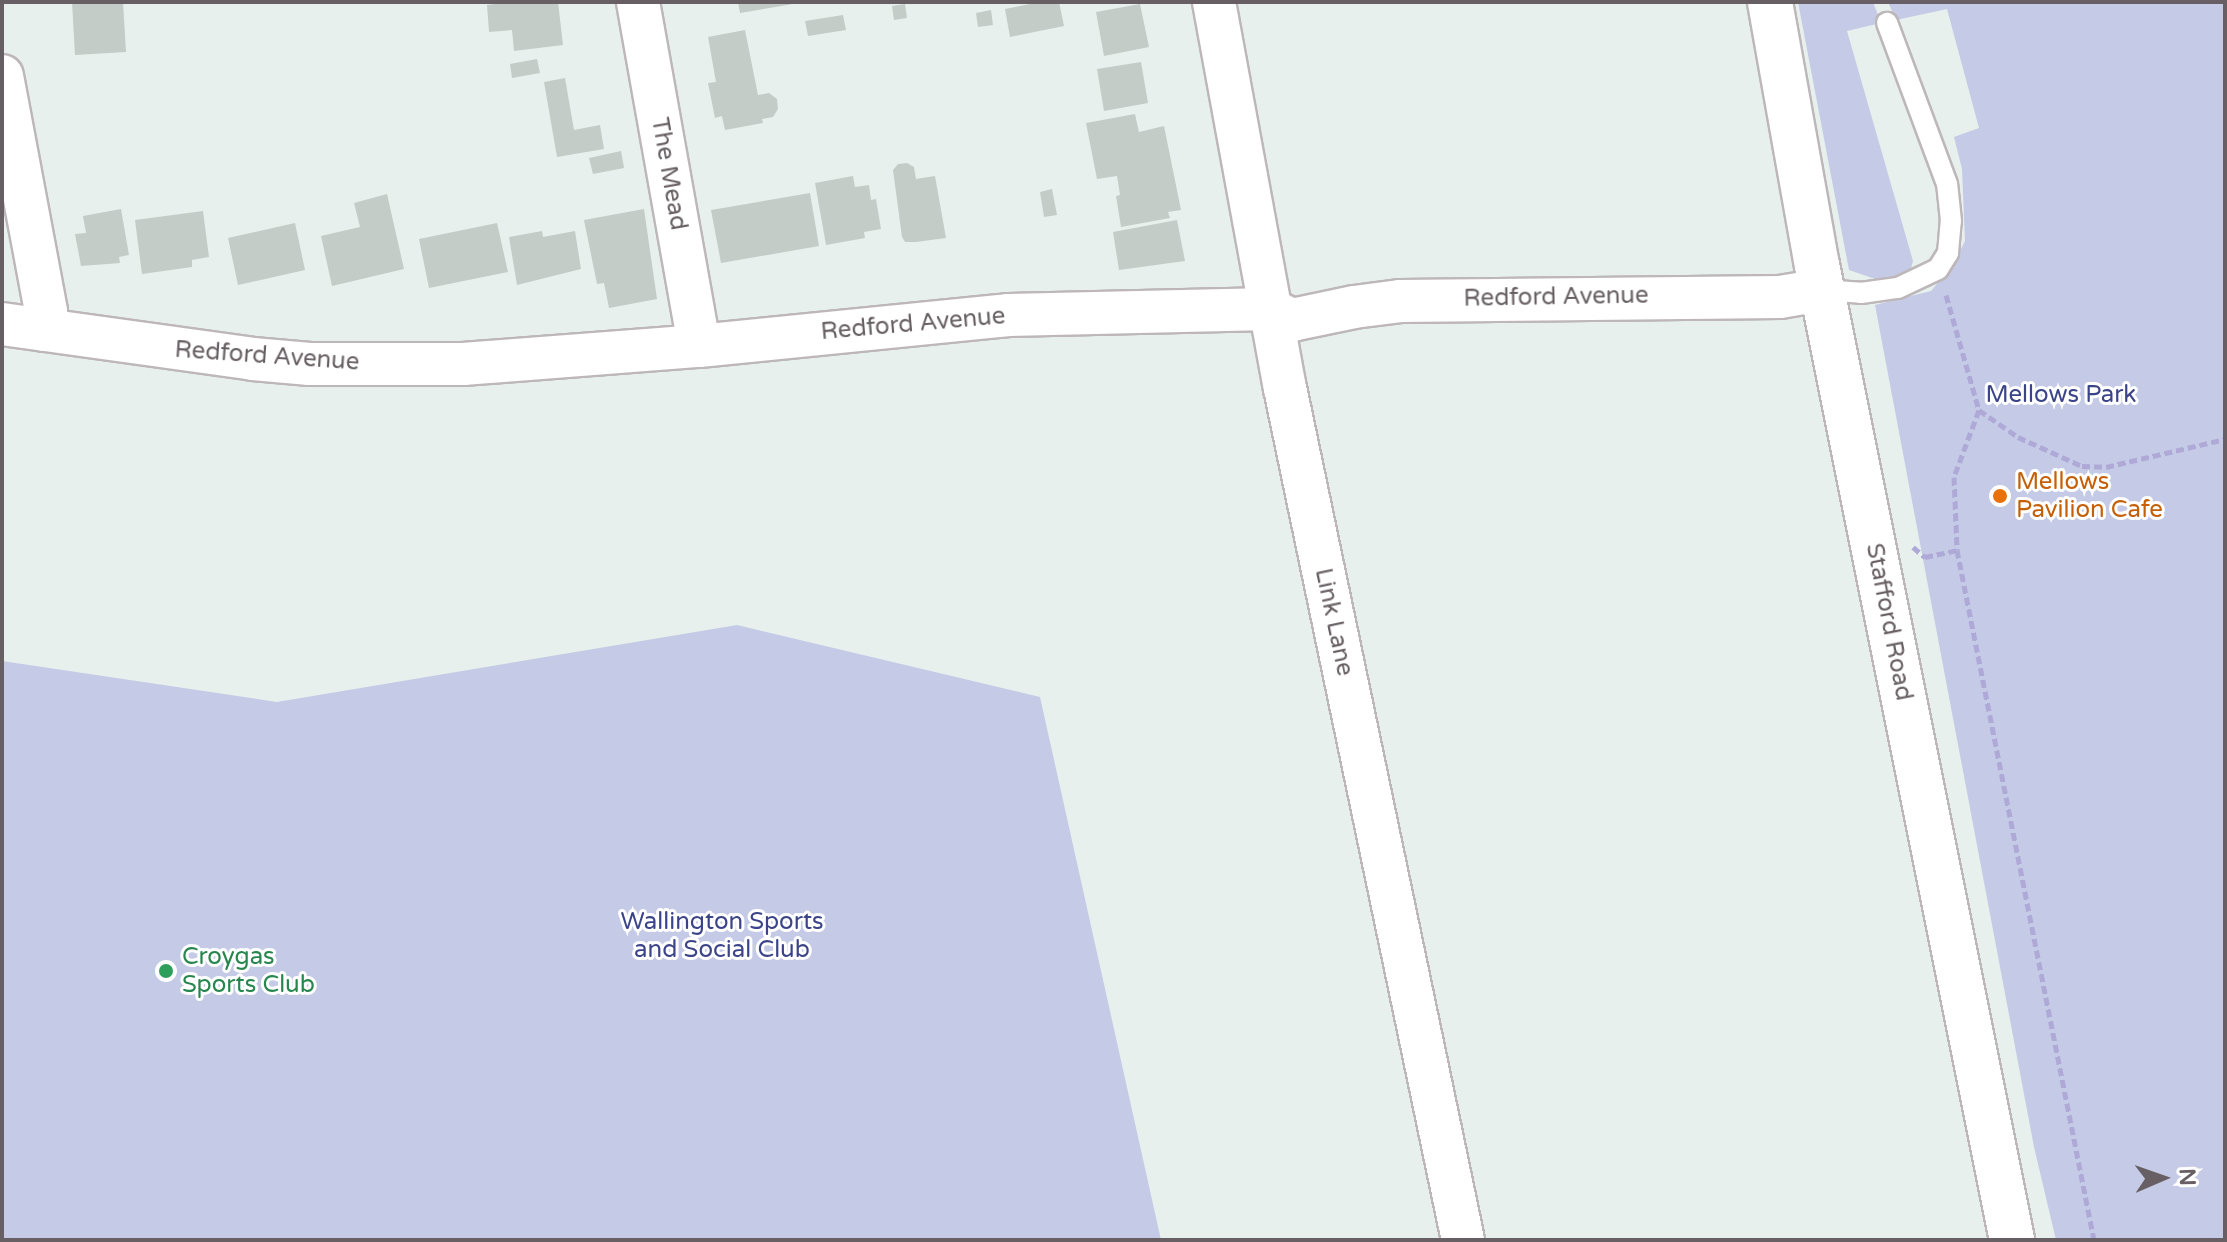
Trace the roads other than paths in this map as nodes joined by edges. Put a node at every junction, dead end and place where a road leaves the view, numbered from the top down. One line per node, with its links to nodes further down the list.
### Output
1 (638, 2): 10 (street, The Mead)
2 (1214, 2): 7 (street, Link Lane)
3 (1770, 2): 6 (main road, Stafford Road)
4 (1887, 23): 6 (lane)
5 (2, 76): 9 (street)
6 (1822, 290): 7 (street, Redford Avenue); 12 (main road, Stafford Road)
7 (1270, 309): 10 (street, Redford Avenue); 11 (street, Link Lane)
8 (2, 324): 9 (street, Redford Avenue)
9 (43, 330): 10 (street, Redford Avenue)
10 (699, 346)
11 (1463, 1240)
12 (2012, 1240)

